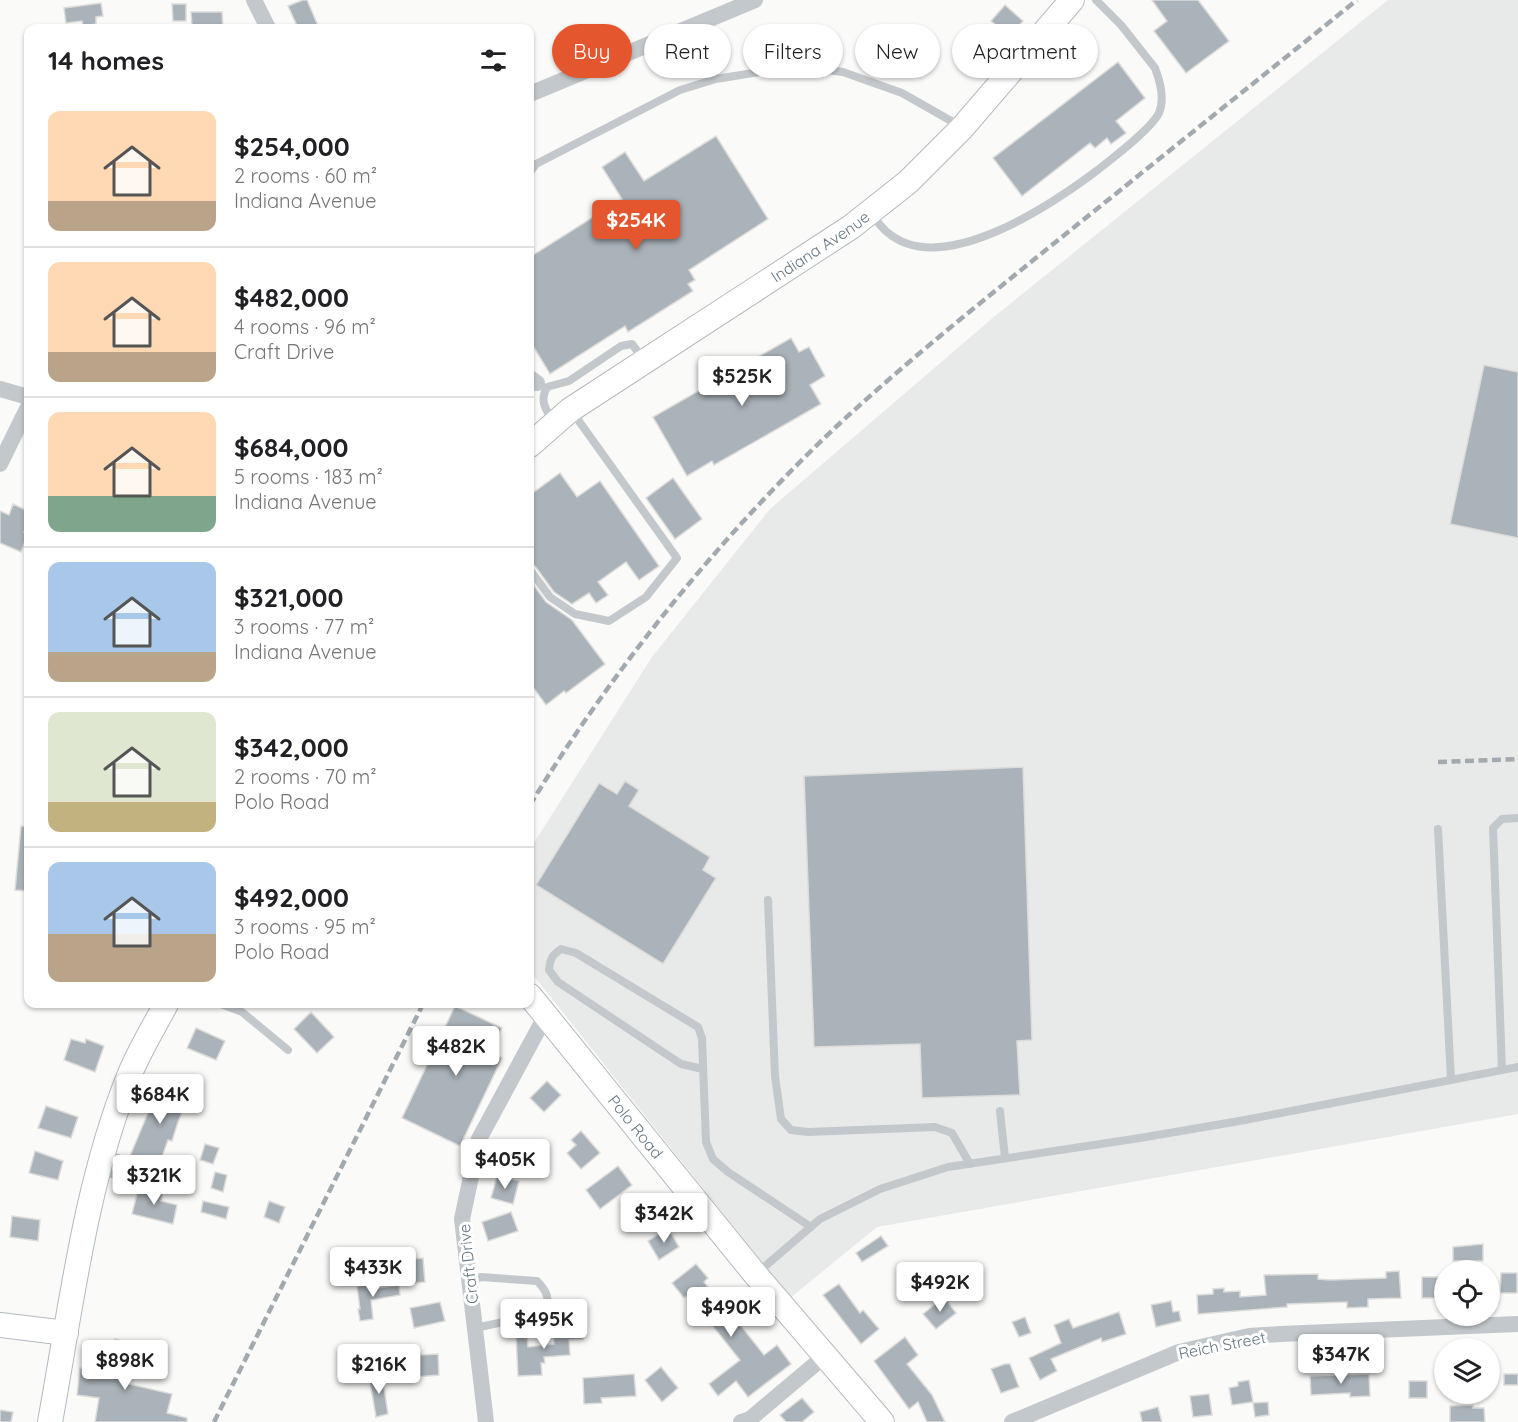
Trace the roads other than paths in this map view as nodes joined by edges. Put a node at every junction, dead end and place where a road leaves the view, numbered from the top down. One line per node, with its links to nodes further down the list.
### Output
1 (254, 0): 5 (street)
2 (755, 0): 6 (street)
3 (1072, 0): 7 (main road, Indiana Avenue)
4 (1096, 0): 9 (lane)
5 (266, 24)
6 (534, 92)
7 (963, 128): 8 (lane); 9 (main road, Indiana Avenue)
8 (534, 167)
9 (870, 213): 10 (main road, Indiana Avenue)
10 (644, 361): 14 (main road, Indiana Avenue); 14 (lane)
11 (0, 389): 12 (street)
12 (24, 396)
13 (24, 415): 15 (street)
14 (546, 429): 16 (lane)
15 (0, 464)
16 (534, 575)
17 (1518, 819): 27 (lane)
18 (1438, 829): 28 (lane)
19 (768, 900): 31 (lane)
20 (534, 1001): 23 (main road, Polo Road)
21 (164, 1008): 38 (main road)
22 (232, 1008): 24 (lane)
23 (546, 1015): 33 (main road, Polo Road); 34 (street, Craft Drive)
24 (288, 1050)
25 (1518, 1067): 27 (lane)
26 (703, 1069): 26 (lane); 32 (lane)
27 (1502, 1070): 28 (lane)
28 (1451, 1080): 30 (lane)
29 (1000, 1111): 30 (lane)
30 (1005, 1158): 31 (lane)
31 (970, 1164): 32 (lane)
32 (811, 1227): 33 (lane)
33 (755, 1274): 39 (main road, Polo Road)
34 (469, 1282): 37 (street, Craft Drive); 37 (lane)
35 (1518, 1324): 44 (street, Reich Street)
36 (0, 1325): 38 (main road)
37 (475, 1328): 41 (street, Craft Drive)
38 (66, 1333): 40 (main road)
39 (826, 1355): 42 (street); 43 (main road, Polo Road)
40 (50, 1422)
41 (486, 1422)
42 (741, 1422)
43 (882, 1422)
44 (1012, 1422)

